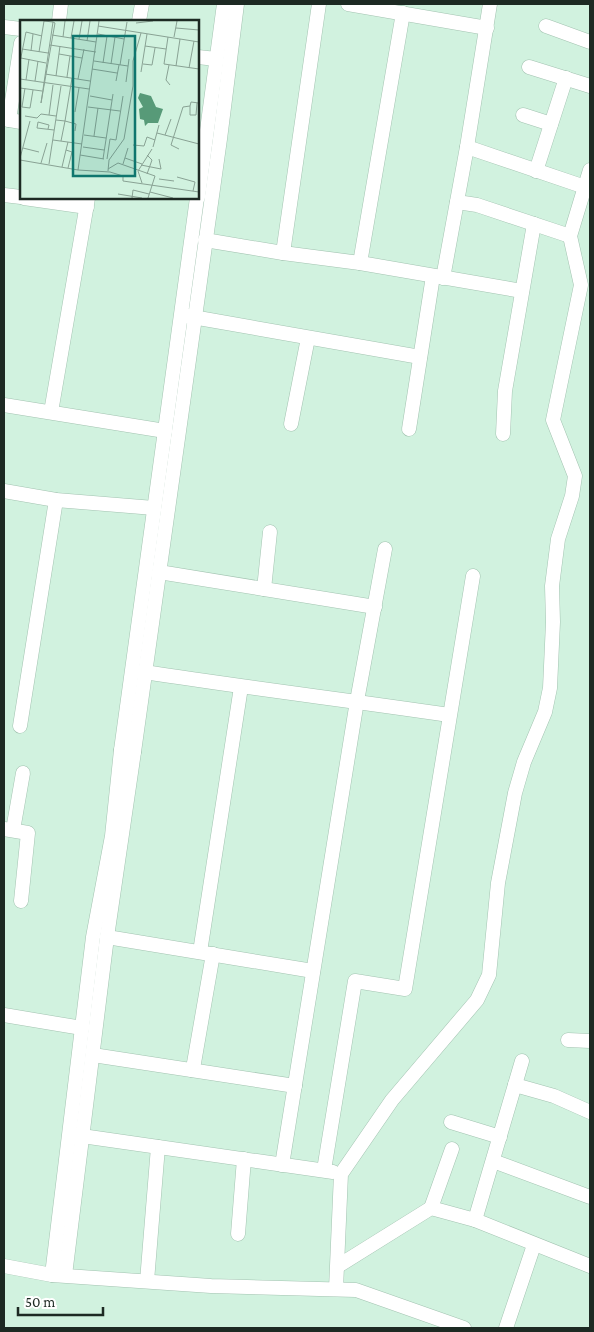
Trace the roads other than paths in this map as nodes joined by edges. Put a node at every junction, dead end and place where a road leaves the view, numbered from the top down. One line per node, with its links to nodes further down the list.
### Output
1 (62, 4): 9 (street)
2 (142, 4): 10 (street)
3 (224, 4): 18 (street)
4 (237, 4): 25 (street)
5 (319, 4): 41 (street)
6 (348, 4): 8 (street)
7 (490, 4): 13 (street)
8 (403, 13): 13 (street); 42 (street)
9 (59, 20)
10 (139, 20)
11 (546, 26): 15 (street)
12 (4, 27): 14 (street)
13 (487, 28): 26 (street)
14 (20, 29)
15 (590, 42)
16 (20, 51): 22 (street)
17 (199, 57): 18 (street)
18 (216, 60): 25 (street)
19 (529, 67): 20 (street)
20 (566, 78): 21 (street); 24 (street)
21 (590, 86)
22 (12, 115)
23 (523, 115): 24 (street)
24 (551, 124): 29 (street)
25 (208, 138): 27 (street)
26 (467, 146): 29 (street); 37 (street)
27 (206, 152): 30 (street); 40 (street)
28 (590, 170): 31 (street)
29 (536, 171): 31 (street)
30 (199, 187)
31 (586, 187): 39 (street)
32 (4, 195): 33 (street)
33 (20, 197)
34 (48, 199): 36 (street)
35 (197, 199): 45 (street)
36 (88, 202): 49 (street)
37 (456, 202): 38 (street); 43 (street)
38 (534, 224): 39 (street); 44 (street)
39 (570, 236): 95 (street)
40 (205, 240): 41 (street); 45 (street)
41 (283, 253): 42 (street)
42 (360, 264): 43 (street)
43 (438, 277): 44 (street); 47 (street)
44 (522, 291): 53 (street)
45 (188, 316): 46 (street); 52 (street); 59 (street)
46 (308, 338): 47 (street); 50 (street)
47 (420, 357): 51 (street)
48 (4, 405): 49 (street)
49 (51, 412): 52 (street)
50 (291, 424)
51 (409, 429)
52 (165, 430): 56 (street)
53 (503, 434)
54 (4, 491): 55 (street)
55 (56, 500): 56 (street); 67 (street)
56 (154, 508): 68 (street)
57 (270, 532): 61 (street)
58 (385, 549): 62 (street)
59 (159, 572): 61 (street); 63 (street)
60 (473, 576): 66 (street)
61 (264, 589): 62 (street)
62 (375, 608): 65 (street)
63 (145, 672): 64 (street); 68 (street)
64 (241, 687): 65 (street); 74 (street)
65 (357, 701): 66 (street); 75 (street)
66 (449, 715): 94 (street)
67 (20, 726)
68 (128, 751): 71 (street)
69 (23, 773): 70 (street)
70 (8, 829): 72 (street)
71 (117, 837): 73 (street); 77 (street)
72 (21, 901)
73 (107, 937): 74 (street); 80 (street)
74 (206, 953): 75 (street); 82 (street)
75 (313, 971): 84 (street)
76 (4, 1015): 77 (street)
77 (82, 1028): 87 (street)
78 (568, 1040): 79 (street)
79 (590, 1041)
80 (93, 1055): 82 (street); 87 (street)
81 (522, 1061): 83 (street)
82 (192, 1070): 84 (street)
83 (515, 1085): 85 (street); 88 (street)
84 (294, 1086): 93 (street)
85 (590, 1112)
86 (451, 1122): 88 (street)
87 (76, 1135): 89 (street); 104 (street)
88 (500, 1137): 92 (street)
89 (158, 1147): 91 (street); 105 (street)
90 (452, 1149): 97 (street)
91 (244, 1159): 93 (street); 99 (street)
92 (493, 1161): 96 (street); 98 (street)
93 (282, 1164): 94 (street)
94 (324, 1170): 95 (street)
95 (341, 1174): 102 (street)
96 (590, 1194)
97 (431, 1208): 98 (street); 102 (street)
98 (475, 1220): 100 (street)
99 (238, 1234)
100 (534, 1245): 103 (street); 108 (street)
101 (4, 1266): 104 (street)
102 (338, 1266): 106 (street)
103 (590, 1266)
104 (59, 1275): 105 (street)
105 (147, 1281): 106 (street)
106 (336, 1289): 107 (street)
107 (464, 1328)
108 (506, 1328)

